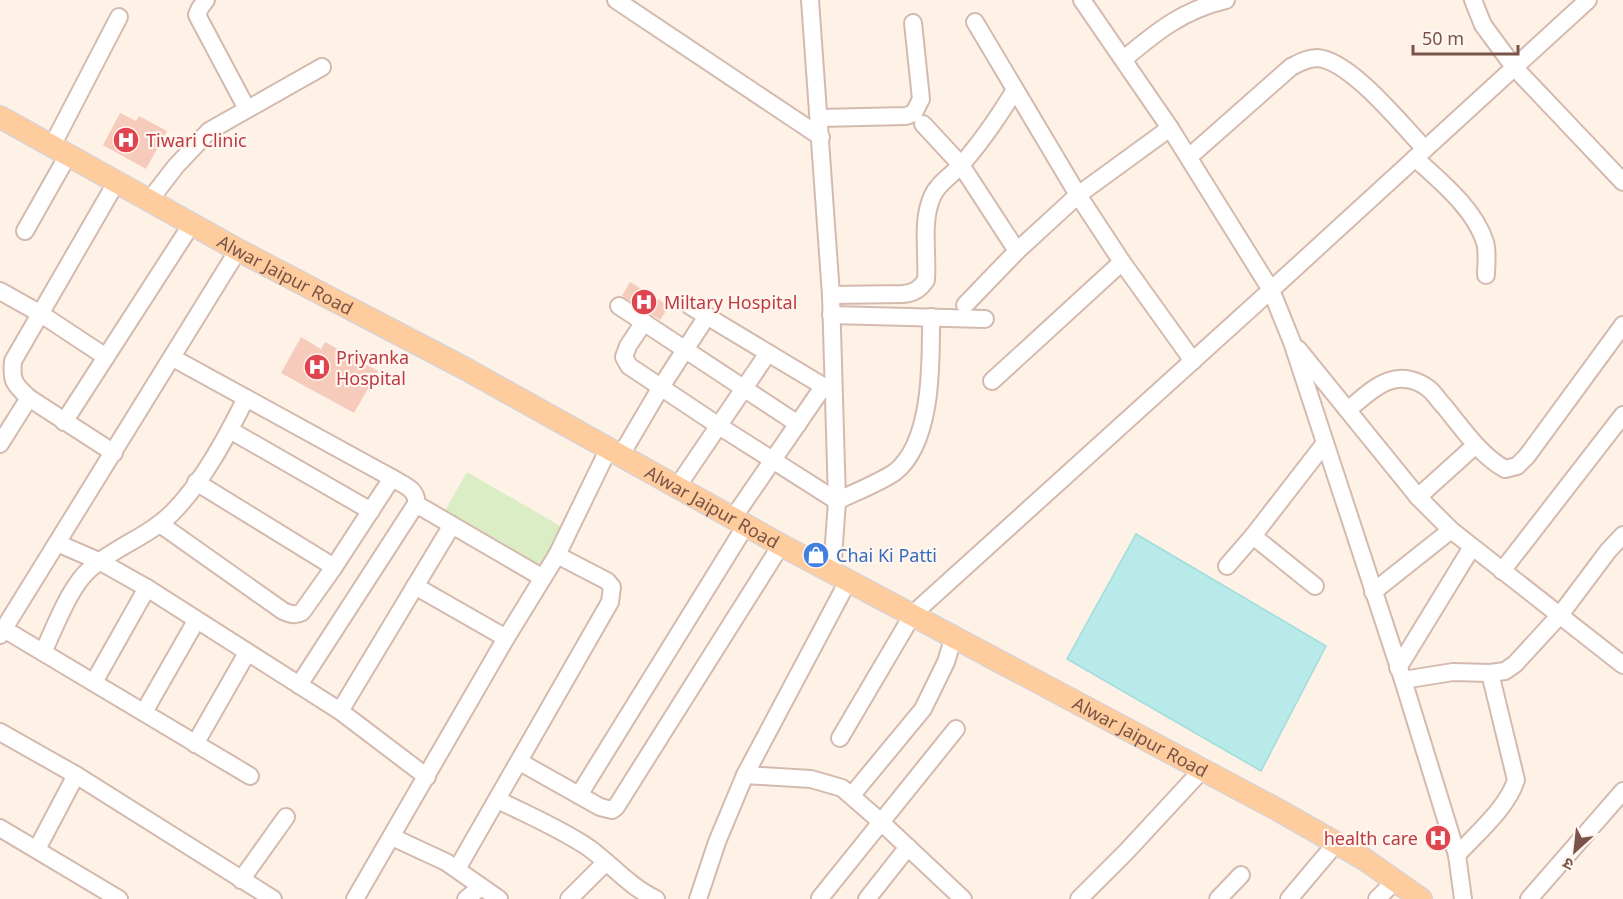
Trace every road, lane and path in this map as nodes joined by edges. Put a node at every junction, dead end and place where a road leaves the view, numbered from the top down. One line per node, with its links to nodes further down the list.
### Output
1 (206, 0): 15 (street)
2 (616, 0): 20 (street)
3 (810, 0): 17 (street)
4 (1082, 0): 11 (street)
5 (1226, 0): 11 (street)
6 (1473, 0): 13 (street)
7 (1588, 0): 13 (street)
8 (119, 17): 21 (street)
9 (975, 22): 14 (street)
10 (913, 23): 17 (street)
11 (1124, 59): 19 (street)
12 (322, 67): 15 (street)
13 (1514, 68): 22 (street); 26 (street)
14 (1015, 90): 24 (street); 27 (street)
15 (247, 110): 28 (street)
16 (0, 117): 21 (main road, Alwar Jaipur Road)
17 (820, 118): 20 (street)
18 (923, 124): 24 (street)
19 (1170, 128): 23 (street); 27 (street)
20 (821, 138): 37 (street)
21 (60, 150): 25 (main road, Alwar Jaipur Road); 30 (street)
22 (1420, 153): 23 (street); 34 (street); 35 (street)
23 (1189, 157): 35 (street)
24 (960, 165): 32 (street); 37 (street)
25 (117, 181): 28 (main road, Alwar Jaipur Road); 41 (street)
26 (1623, 182)
27 (1078, 195): 32 (street); 33 (street)
28 (150, 201): 29 (main road, Alwar Jaipur Road)
29 (191, 225): 31 (main road, Alwar Jaipur Road); 51 (street)
30 (25, 231)
31 (238, 250): 52 (street); 68 (main road, Alwar Jaipur Road)
32 (1017, 251): 38 (street)
33 (1122, 262): 53 (street); 54 (street)
34 (1486, 275)
35 (1271, 290): 48 (street); 53 (street)
36 (0, 291): 41 (street)
37 (831, 295): 42 (street)
38 (965, 305)
39 (619, 306): 46 (street)
40 (690, 306): 43 (street)
41 (41, 314): 51 (street); 58 (street)
42 (831, 315): 44 (street); 57 (street)
43 (707, 316): 49 (street); 50 (street)
44 (931, 318): 45 (street); 76 (street)
45 (985, 319)
46 (644, 322): 49 (street); 55 (street)
47 (1623, 325): 60 (street)
48 (1292, 342): 60 (street); 66 (street)
49 (685, 349): 55 (street); 56 (street)
50 (768, 353): 56 (street); 57 (street)
51 (106, 357): 62 (street)
52 (173, 358): 59 (street); 70 (street)
53 (1193, 361): 99 (street)
54 (992, 381)
55 (661, 387): 64 (street); 68 (street)
56 (744, 388): 63 (street); 64 (street)
57 (828, 389): 63 (street); 76 (street)
58 (28, 398): 62 (street); 67 (street)
59 (246, 398): 65 (street); 72 (street)
60 (1348, 410): 75 (street)
61 (1623, 415): 92 (street)
62 (64, 422): 70 (street)
63 (798, 424): 71 (street)
64 (719, 426): 71 (street); 74 (street)
65 (230, 430): 73 (street); 78 (street)
66 (1324, 443): 83 (street); 98 (street)
67 (0, 444)
68 (615, 451): 74 (main road, Alwar Jaipur Road); 88 (street)
69 (1469, 451): 75 (street)
70 (114, 453): 84 (street)
71 (773, 460): 76 (street); 79 (street)
72 (392, 478): 77 (street); 78 (street)
73 (196, 482): 80 (street); 91 (street)
74 (677, 487): 79 (main road, Alwar Jaipur Road)
75 (1418, 497): 82 (street)
76 (837, 501): 93 (street)
77 (416, 504): 81 (street); 111 (street)
78 (371, 511): 91 (street)
79 (740, 522): 86 (main road, Alwar Jaipur Road); 125 (street)
80 (160, 524): 89 (street); 91 (street)
81 (452, 525): 94 (street); 95 (street)
82 (1451, 530): 87 (street); 98 (street)
83 (1253, 536): 90 (street); 96 (street)
84 (57, 543): 89 (street); 102 (street)
85 (1620, 543): 100 (street)
86 (781, 545): 93 (main road, Alwar Jaipur Road); 125 (street)
87 (1472, 547): 92 (street); 109 (street)
88 (557, 555): 94 (street); 118 (street)
89 (101, 562): 97 (street); 105 (street)
90 (1227, 566)
91 (334, 567)
92 (1502, 571): 100 (street)
93 (840, 577): 99 (main road, Alwar Jaipur Road); 120 (street)
94 (543, 578): 104 (street)
95 (415, 586): 104 (street); 112 (street)
96 (1316, 586)
97 (147, 588): 101 (street); 110 (street)
98 (1373, 592): 109 (street)
99 (913, 614): 103 (main road, Alwar Jaipur Road); 116 (street)
100 (1560, 615): 107 (street); 108 (street)
101 (196, 621): 106 (street); 113 (street)
102 (2, 632): 105 (street)
103 (954, 636): 119 (main road, Alwar Jaipur Road); 126 (street)
104 (506, 638): 123 (street)
105 (43, 652): 110 (street)
106 (247, 653): 111 (street); 117 (street)
107 (1623, 665)
108 (1490, 673): 109 (street); 135 (street)
109 (1401, 674): 135 (street)
110 (94, 682): 113 (street)
111 (299, 685): 112 (street)
112 (340, 711): 123 (street)
113 (144, 712): 117 (street)
114 (956, 729): 129 (street)
115 (0, 732): 121 (street)
116 (840, 738)
117 (195, 744): 122 (street)
118 (520, 762): 125 (street); 127 (street)
119 (1202, 770): 132 (main road, Alwar Jaipur Road); 153 (street)
120 (746, 775): 126 (street); 150 (street)
121 (76, 776): 134 (street); 139 (street)
122 (250, 776)
123 (427, 777): 131 (street)
124 (1623, 791): 159 (street)
125 (579, 795)
126 (852, 795): 129 (street)
127 (498, 800): 136 (street); 137 (street)
128 (286, 817): 139 (street)
129 (880, 821): 133 (street); 143 (street)
130 (0, 828): 134 (street)
131 (392, 837): 137 (street); 145 (street)
132 (1336, 842): 140 (main road, Alwar Jaipur Road); 155 (street)
133 (908, 847): 151 (street); 152 (street)
134 (37, 849): 142 (street)
135 (1457, 855): 158 (street)
136 (606, 861): 148 (street); 149 (street)
137 (457, 869): 141 (street)
138 (1241, 875): 154 (street)
139 (242, 880): 144 (street)
140 (1395, 880): 156 (street); 157 (main road, Alwar Jaipur Road)
141 (481, 887): 146 (street); 147 (street)
142 (117, 898)
143 (820, 898)
144 (273, 899)
145 (355, 899)
146 (466, 899)
147 (499, 899)
148 (570, 899)
149 (656, 899)
150 (698, 899)
151 (867, 899)
152 (963, 899)
153 (1079, 899)
154 (1218, 899)
155 (1289, 899)
156 (1377, 899)
157 (1421, 899)
158 (1463, 899)
159 (1529, 899)

